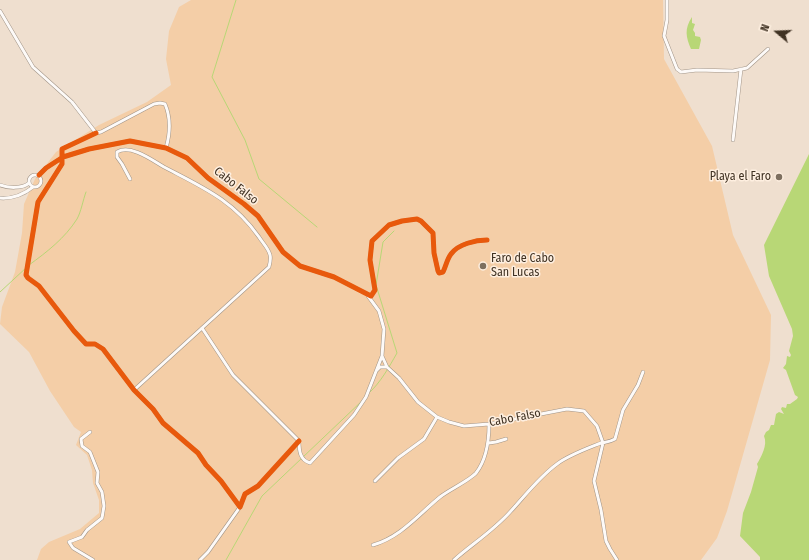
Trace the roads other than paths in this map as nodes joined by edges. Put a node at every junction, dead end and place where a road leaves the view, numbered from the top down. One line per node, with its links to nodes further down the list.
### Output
1 (667, 0): 4 (street)
2 (0, 11): 5 (street)
3 (768, 49): 4 (street)
4 (741, 69): 6 (street)
5 (96, 133): 7 (street); 8 (street)
6 (733, 140)
7 (166, 148): 8 (street, Cabo Falso); 18 (street, Cabo Falso)
8 (63, 157): 9 (street); 24 (street)
9 (39, 175): 11 (street); 14 (street)
10 (130, 179): 19 (street)
11 (29, 182): 13 (street); 14 (street)
12 (0, 185): 13 (street)
13 (18, 187): 15 (street)
14 (33, 187): 15 (street)
15 (19, 196): 16 (street)
16 (0, 198)
17 (487, 240): 18 (street)
18 (368, 295): 20 (street, Cabo Falso)
19 (202, 328): 24 (street); 29 (street)
20 (382, 356): 21 (street, Cabo Falso); 22 (street)
21 (387, 367): 22 (street); 25 (street, Cabo Falso)
22 (376, 370): 29 (street)
23 (642, 372): 30 (street)
24 (134, 390): 33 (street)
25 (437, 417): 26 (street, Cabo Falso); 32 (street)
26 (489, 424): 30 (street, Cabo Falso); 31 (street)
27 (90, 432): 35 (street)
28 (506, 439): 31 (street)
29 (299, 441): 33 (street)
30 (603, 442): 37 (street); 38 (street)
31 (489, 443): 34 (street)
32 (375, 481)
33 (240, 507): 36 (street)
34 (373, 545)
35 (94, 560)
36 (200, 560)
37 (454, 560)
38 (617, 560)

